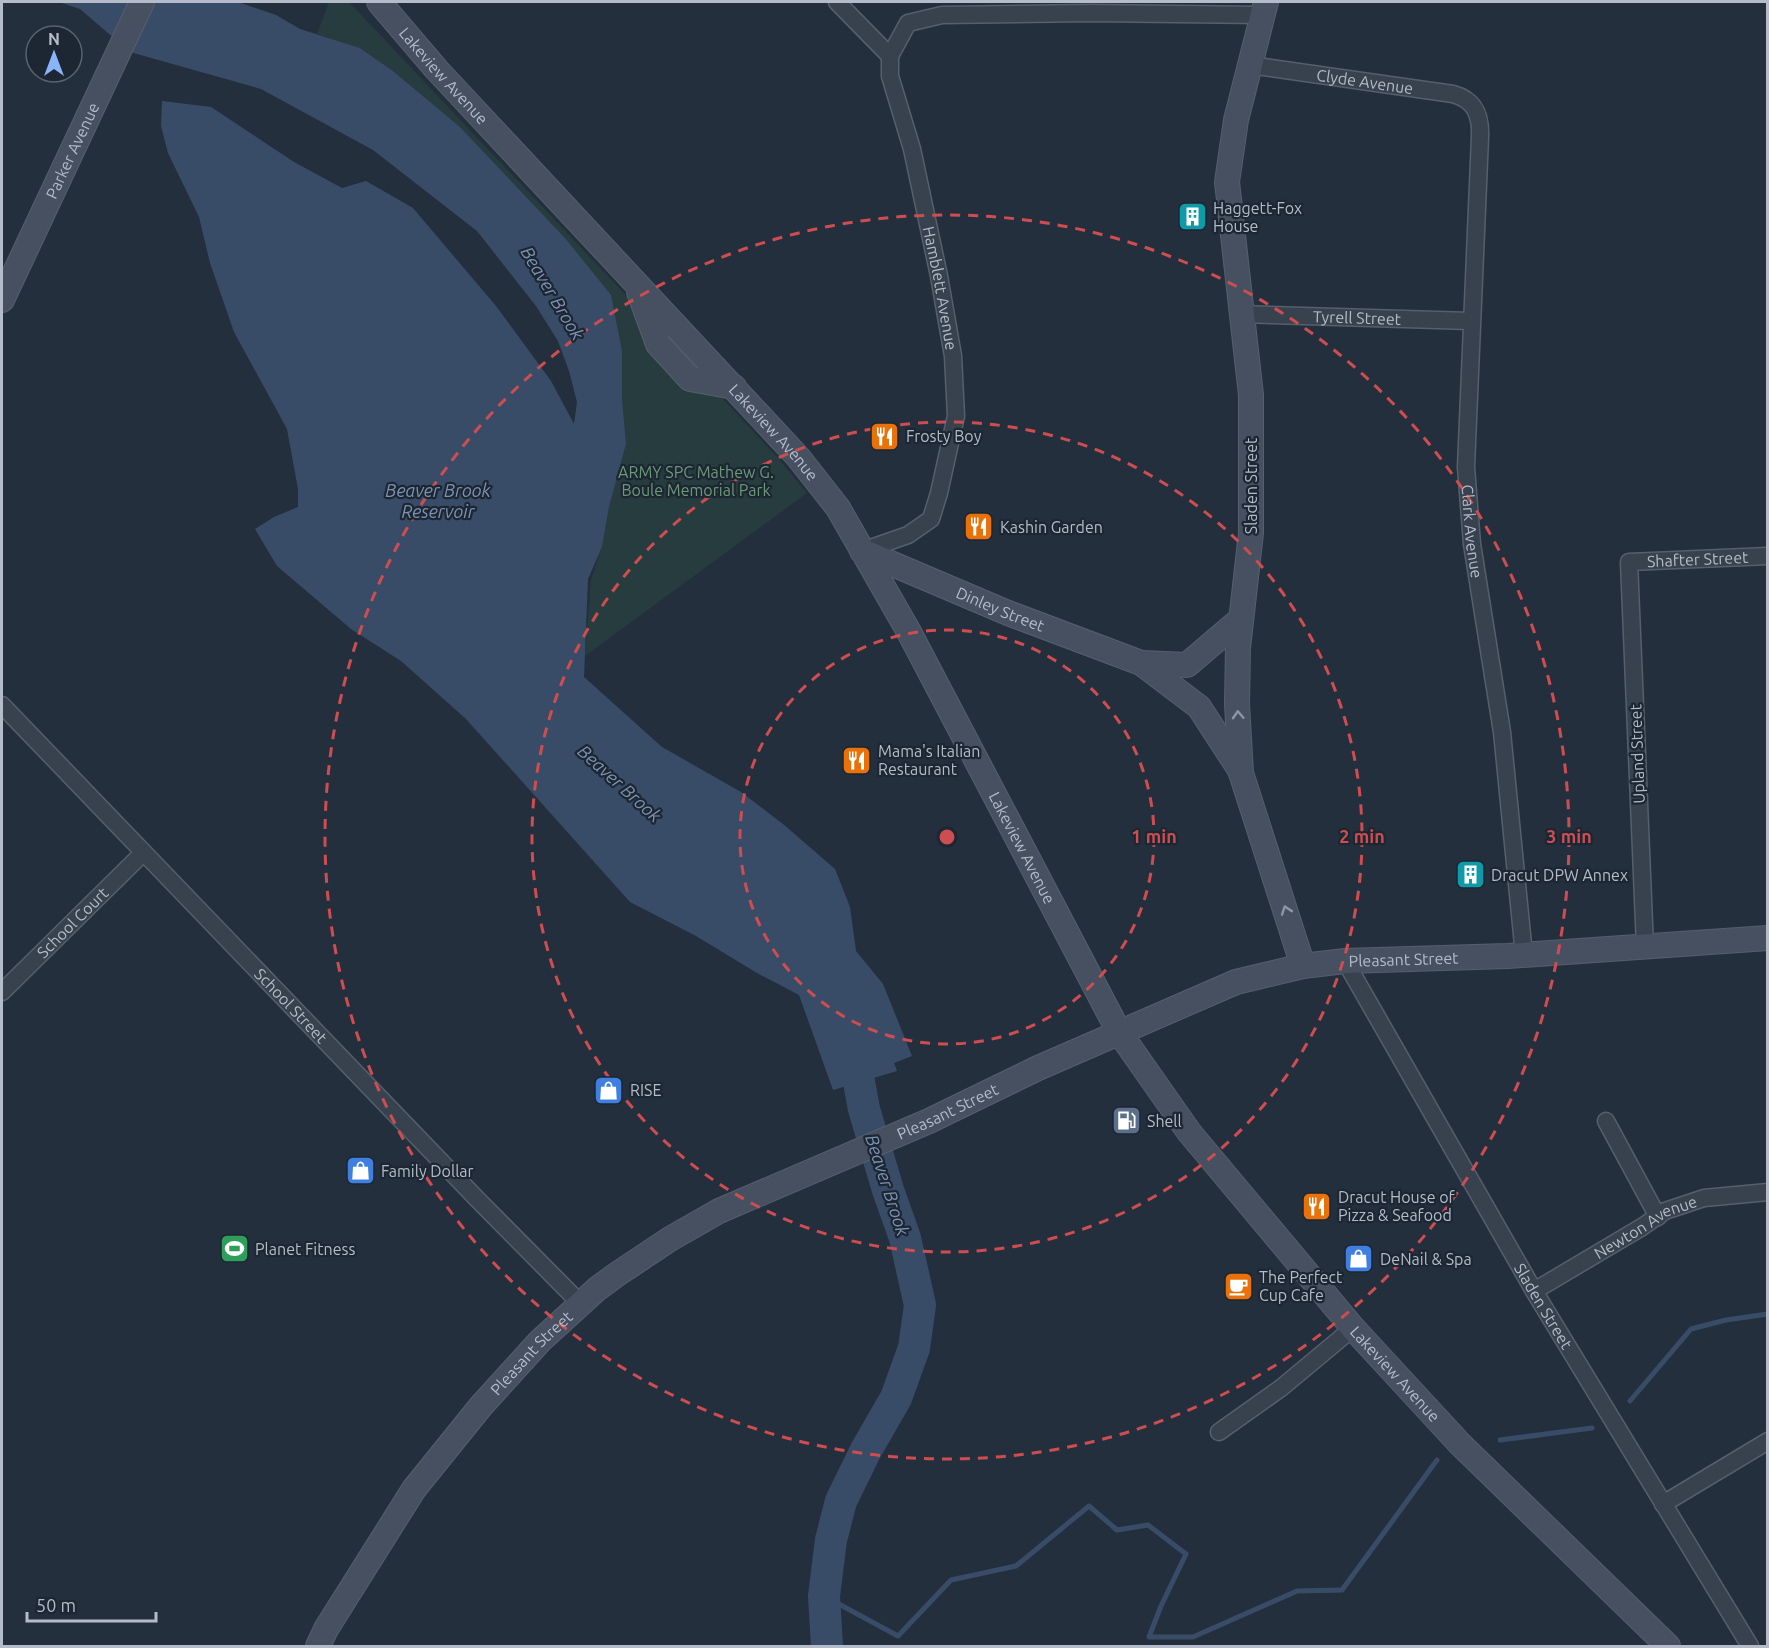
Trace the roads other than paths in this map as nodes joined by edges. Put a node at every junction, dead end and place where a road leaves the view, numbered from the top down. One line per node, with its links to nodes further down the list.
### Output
1 (142, 2): 9 (main road, Parker Avenue)
2 (379, 2): 12 (main road, Lakeview Avenue)
3 (837, 2): 6 (street)
4 (1090, 7): 5 (street); 6 (street)
5 (1265, 8): 7 (main road, Sladen Street)
6 (890, 57): 12 (street, Hamblett Avenue)
7 (1250, 65): 8 (street, Clyde Avenue); 10 (main road, Sladen Street)
8 (1474, 107): 11 (street, Clark Avenue)
9 (2, 300)
10 (1241, 314): 11 (street, Tyrell Street); 15 (main road, Sladen Street)
11 (1471, 321): 22 (street, Clark Avenue)
12 (862, 551): 16 (main road, Dinley Street); 26 (main road, Lakeview Avenue)
13 (1767, 556): 14 (street, Shafter Street)
14 (1629, 562): 21 (street, Upland Street)
15 (1241, 619): 16 (main road, Dinley Street); 18 (main road, Sladen Street, one-way to 15)
16 (1141, 663): 18 (main road, Dinley Street)
17 (2, 705): 19 (street, School Street)
18 (1241, 773): 24 (main road, Sladen Street, one-way to 18)
19 (143, 853): 25 (street, School Court); 31 (street, School Street)
20 (1767, 938): 21 (main road, Pleasant Street)
21 (1645, 947): 22 (main road, Pleasant Street)
22 (1524, 955): 23 (main road, Pleasant Street)
23 (1345, 961): 24 (main road, Pleasant Street); 30 (street, Sladen Street)
24 (1303, 966): 26 (main road, Pleasant Street)
25 (2, 993)
26 (1119, 1032): 31 (main road, Pleasant Street); 32 (main road, Lakeview Avenue)
27 (1606, 1121): 29 (street)
28 (1767, 1192): 29 (street, Newton Avenue)
29 (1658, 1217): 30 (street, Newton Avenue)
30 (1534, 1291): 35 (street, Sladen Street)
31 (580, 1304): 36 (main road, Pleasant Street)
32 (1353, 1328): 33 (street); 37 (main road, Lakeview Avenue)
33 (1219, 1432)
34 (1767, 1441): 35 (street)
35 (1663, 1504): 38 (street, Sladen Street)
36 (318, 1645)
37 (1668, 1647)
38 (1750, 1647)

